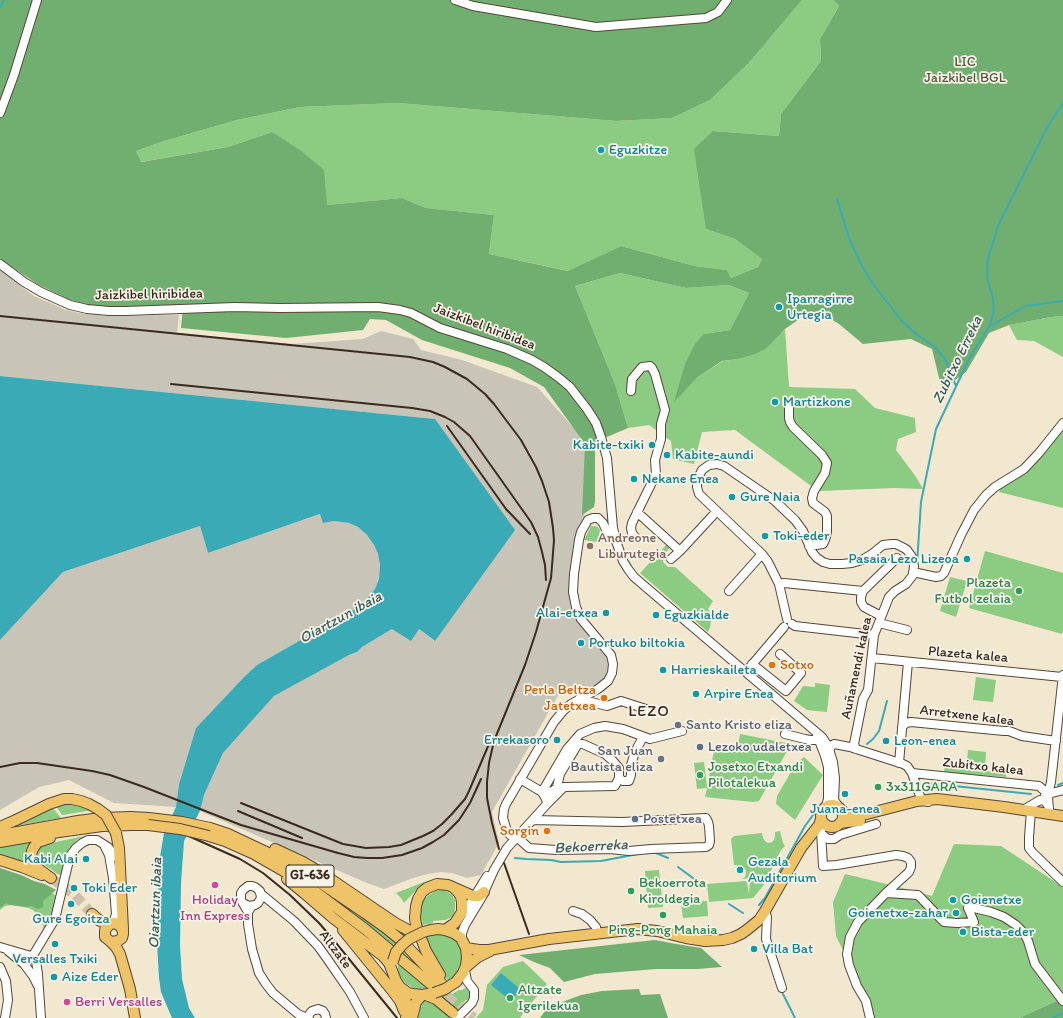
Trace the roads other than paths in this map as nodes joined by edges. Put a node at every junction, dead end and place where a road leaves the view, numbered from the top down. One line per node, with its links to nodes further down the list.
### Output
1 (37, 0): 4 (street)
2 (455, 0): 3 (street)
3 (727, 0)
4 (0, 113)
5 (0, 264): 11 (street, Jaizkibel hiribidea)
6 (631, 391): 10 (street)
7 (789, 406): 13 (street)
8 (1063, 423): 18 (street)
9 (717, 511): 13 (street); 14 (street); 15 (street)
10 (638, 512): 12 (street); 14 (street)
11 (614, 534): 30 (street, Jaizkibel hiribidea); 32 (street)
12 (636, 538)
13 (809, 546): 18 (street)
14 (680, 551): 16 (street)
15 (762, 554): 19 (street); 20 (street)
16 (671, 558)
17 (897, 558): 21 (street)
18 (913, 572): 22 (street, Auñamendi kalea)
19 (778, 584): 21 (street); 23 (street)
20 (729, 591)
21 (863, 591): 22 (street)
22 (880, 620): 24 (street); 25 (street, Auñamendi kalea)
23 (787, 623): 25 (street); 29 (street)
24 (907, 630)
25 (874, 635): 27 (street, Auñamendi kalea)
26 (780, 654): 29 (street)
27 (872, 658): 28 (street, Plazeta kalea); 43 (street, Auñamendi kalea)
28 (908, 662): 31 (street, Plazeta kalea); 36 (street, Arretxene kalea)
29 (752, 664): 30 (street)
30 (746, 672): 35 (street, Jaizkibel hiribidea)
31 (1063, 676): 34 (street)
32 (579, 699): 33 (street); 47 (street)
33 (646, 709)
34 (1061, 716): 38 (street)
35 (815, 730): 41 (street, Jaizkibel hiribidea); 44 (street, Jaizkibel hiribidea)
36 (902, 730): 42 (street, Arretxene kalea); 45 (street, Arretxene kalea)
37 (682, 731): 40 (street)
38 (1060, 733): 42 (street)
39 (784, 734): 41 (street)
40 (643, 737): 48 (street); 50 (street)
41 (819, 740): 44 (street); 54 (street, Jaizkibel hiribidea)
42 (1056, 741): 51 (street)
43 (856, 749): 44 (street); 45 (street)
44 (830, 750): 56 (street, Jaizkibel hiribidea)
45 (899, 763): 46 (street)
46 (912, 773): 51 (street, Zubitxo kalea); 52 (street)
47 (520, 779): 50 (street); 70 (street)
48 (617, 782): 50 (street); 53 (street)
49 (1063, 790): 51 (street)
50 (542, 792): 53 (street)
51 (1048, 794): 55 (street); 57 (street)
52 (925, 801): 55 (main road); 56 (main road); 62 (main road)
53 (547, 804): 60 (street)
54 (826, 806): 56 (main road); 59 (main road)
55 (1032, 807): 57 (main road); 77 (street)
56 (840, 808): 62 (main road)
57 (1049, 810): 58 (main road)
58 (1063, 816)
59 (821, 819): 66 (main road); 74 (main road)
60 (533, 820): 70 (street); 70 (street)
61 (149, 822): 65 (main road, GI-636); 67 (main road, GI-636, bridge); 68 (main road, GI-636)
62 (840, 823): 66 (main road)
63 (876, 824): 66 (street)
64 (0, 827): 76 (main road, bridge)
65 (69, 830): 71 (main road, GI-636); 75 (main road)
66 (824, 831): 74 (main road); 81 (street)
67 (210, 832): 69 (main road, GI-636); 73 (main road, GI-636)
68 (0, 834)
69 (228, 834): 91 (main road); 109 (main road, GI-636)
70 (514, 838): 79 (street); 82 (street)
71 (0, 842)
72 (103, 843): 76 (street); 89 (street); 99 (street)
73 (254, 854): 88 (main road); 109 (main road, GI-636)
74 (796, 856): 86 (main road)
75 (0, 860)
76 (120, 861): 93 (main road)
77 (1063, 882)
78 (454, 888): 82 (main road); 87 (main road); 109 (main road)
79 (484, 892): 82 (main road); 95 (street)
80 (260, 893): 83 (street, Altzate); 84 (street); 84 (street)
81 (886, 893): 110 (street); 120 (street)
82 (475, 896): 87 (street)
83 (276, 906): 84 (street); 117 (street, Altzate)
84 (253, 907): 115 (street)
85 (573, 911): 92 (street)
86 (765, 911): 92 (main road); 108 (street)
87 (459, 917): 90 (main road)
88 (333, 918): 101 (main road); 118 (main road)
89 (108, 927): 93 (main road); 94 (main road)
90 (445, 930): 91 (main road); 95 (main road)
91 (427, 931): 101 (main road, bridge)
92 (597, 933): 97 (main road)
93 (122, 934): 94 (main road); 98 (main road)
94 (111, 942): 98 (main road)
95 (464, 944): 97 (main road); 103 (main road)
96 (0, 947): 99 (street); 100 (street)
97 (493, 950): 103 (main road)
98 (120, 954): 114 (main road)
99 (32, 957): 100 (street); 104 (street)
100 (24, 964): 104 (street)
101 (392, 966): 107 (main road)
102 (0, 967): 112 (street)
103 (465, 969): 105 (main road); 106 (street)
104 (34, 971): 113 (street)
105 (456, 982): 106 (street); 109 (main road, bridge)
106 (470, 984): 111 (street)
107 (400, 987): 109 (main road); 118 (main road)
108 (782, 988)
109 (431, 991): 111 (main road); 119 (main road)
110 (1063, 1001)
111 (455, 1016)
112 (4, 1018)
113 (41, 1018)
114 (135, 1018)
115 (308, 1018): 116 (street)
116 (326, 1018)
117 (364, 1018)
118 (406, 1018)
119 (412, 1018)
120 (870, 1018)

